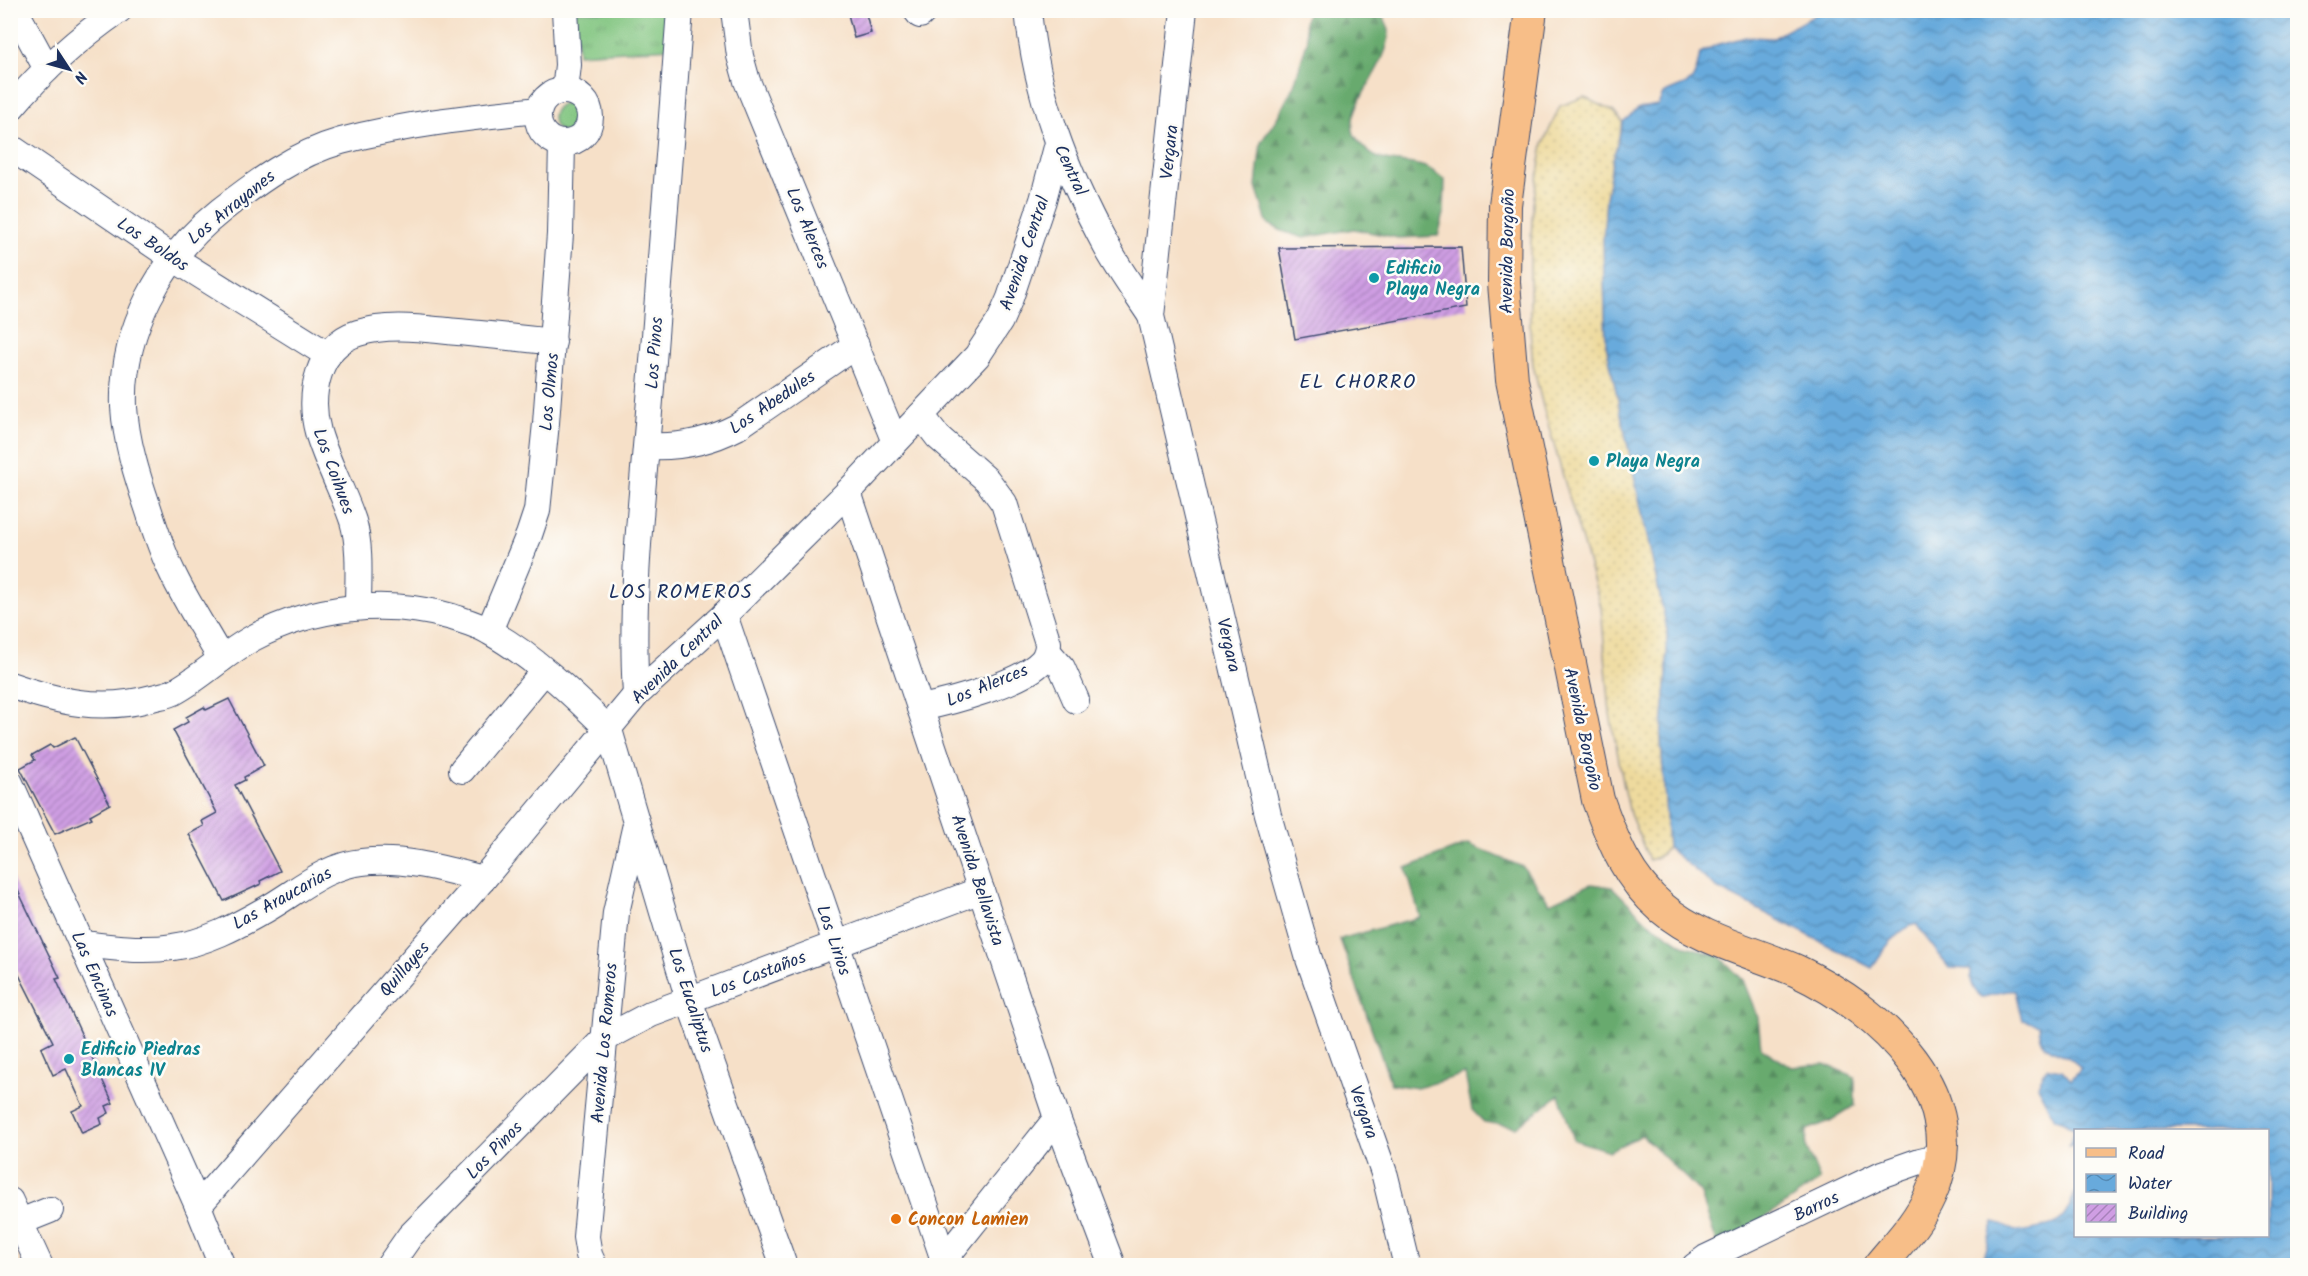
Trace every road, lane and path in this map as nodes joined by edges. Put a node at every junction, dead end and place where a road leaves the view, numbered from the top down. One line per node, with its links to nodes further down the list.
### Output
1 (15, 10): 11 (street)
2 (119, 10): 11 (street)
3 (565, 10): 12 (street)
4 (680, 10): 25 (street, Los Pinos)
5 (734, 10): 21 (street, Los Alerces)
6 (916, 10): 7 (street)
7 (925, 10)
8 (1028, 10): 15 (street, Central)
9 (1184, 10): 19 (street, Vergara)
10 (1531, 10): 48 (main road, Avenida Borgoño)
11 (47, 69): 13 (street)
12 (565, 91): 14 (street); 16 (street)
13 (10, 109)
14 (538, 110): 16 (street); 18 (street, Los Arrayanes)
15 (1058, 143): 19 (street, Central); 23 (street, Avenida Central)
16 (562, 144): 20 (street, Los Olmos)
17 (10, 147): 18 (street, Los Boldos)
18 (173, 258): 22 (street, Los Boldos); 31 (street, Los Arrayanes)
19 (1151, 316): 59 (street, Vergara)
20 (553, 342): 22 (street, Los Coihues); 29 (street, Los Olmos)
21 (856, 345): 24 (street, Los Alerces); 25 (street, Los Abedules)
22 (328, 355): 27 (street, Los Coihues)
23 (921, 415): 24 (street, Avenida Central); 30 (street, Los Alerces)
24 (895, 442): 26 (street, Avenida Central)
25 (647, 446): 34 (street, Los Pinos)
26 (848, 492): 28 (street, Avenida Central); 36 (street, Avenida Bellavista)
27 (358, 607): 29 (street); 31 (street)
28 (724, 615): 34 (street, Avenida Central); 44 (street, Los Lirios)
29 (489, 631): 32 (street)
30 (1048, 652): 35 (street, Los Alerces); 36 (street, Los Alerces)
31 (221, 659): 33 (street)
32 (544, 671): 37 (street); 38 (street)
33 (10, 685)
34 (636, 695): 37 (street, Avenida Central)
35 (1076, 700)
36 (921, 708): 42 (street, Avenida Bellavista)
37 (609, 730): 40 (street, Los Eucaliptus); 41 (street, Quillayes)
38 (462, 770)
39 (10, 783): 43 (street, Las Encinas)
40 (636, 822): 45 (street, Los Eucaliptus); 46 (street, Avenida Los Romeros)
41 (483, 879): 43 (street, Las Araucarias); 49 (street, Quillayes)
42 (981, 890): 44 (street, Los Castaños); 47 (street, Avenida Bellavista)
43 (82, 944): 49 (street, Las Encinas)
44 (836, 945): 45 (street, Los Castaños); 52 (street, Los Lirios)
45 (689, 1000): 46 (street, Los Castaños); 57 (street, Los Eucaliptus)
46 (604, 1039): 55 (street, Los Pinos); 56 (street, Avenida Los Romeros)
47 (1058, 1118): 52 (street); 58 (street, Avenida Bellavista)
48 (1941, 1156): 60 (street, Barros); 61 (main road, Avenida Borgoño)
49 (198, 1206): 54 (street, Las Encinas)
50 (50, 1210): 51 (street)
51 (14, 1216): 53 (street)
52 (943, 1264)
53 (40, 1266)
54 (222, 1266)
55 (388, 1266)
56 (594, 1266)
57 (784, 1266)
58 (1113, 1266)
59 (1407, 1266)
60 (1695, 1266)
61 (1879, 1266)

